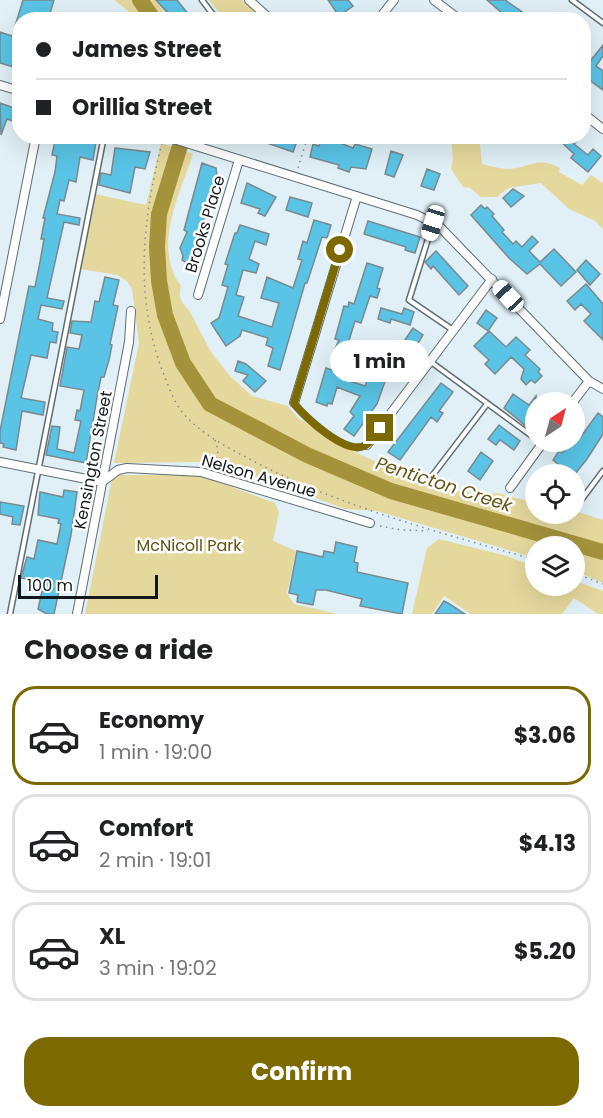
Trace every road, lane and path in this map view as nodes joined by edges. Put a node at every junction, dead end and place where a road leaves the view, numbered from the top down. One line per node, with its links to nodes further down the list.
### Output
1 (249, 0): 5 (street)
2 (394, 0): 6 (street)
3 (434, 0): 7 (street)
4 (572, 0): 8 (lane)
5 (262, 12)
6 (384, 12)
7 (450, 12)
8 (588, 12)
9 (591, 120): 10 (street)
10 (603, 129)
11 (34, 144): 23 (street)
12 (102, 144): 36 (lane)
13 (162, 144): 32 (path)
14 (189, 144): 16 (street)
15 (305, 144): 17 (path)
16 (239, 160): 17 (street); 21 (street, Brooks Place)
17 (295, 177): 18 (street)
18 (357, 196): 19 (street); 29 (street)
19 (433, 223): 20 (street); 24 (lane)
20 (492, 279): 24 (street); 26 (street)
21 (198, 295)
22 (132, 311): 40 (street, Kensington Street)
23 (0, 319)
24 (453, 330): 25 (street)
25 (430, 362): 30 (lane); 33 (street)
26 (589, 381): 27 (street); 28 (street)
27 (603, 389)
28 (581, 392)
29 (294, 403): 33 (lane)
30 (487, 404): 31 (lane); 39 (lane)
31 (525, 431)
32 (215, 439): 38 (path); 44 (path)
33 (367, 445)
34 (533, 452): 41 (street)
35 (0, 462): 36 (street)
36 (39, 470): 40 (street); 48 (lane)
37 (603, 471): 42 (lane)
38 (214, 476): 40 (street, Nelson Avenue); 43 (street, Nelson Avenue)
39 (432, 476)
40 (102, 482): 49 (street, Kensington Street)
41 (510, 488)
42 (585, 495)
43 (370, 524): 44 (path)
44 (430, 531): 45 (path)
45 (525, 556)
46 (585, 577): 47 (path)
47 (603, 584)
48 (10, 614)
49 (77, 614)

